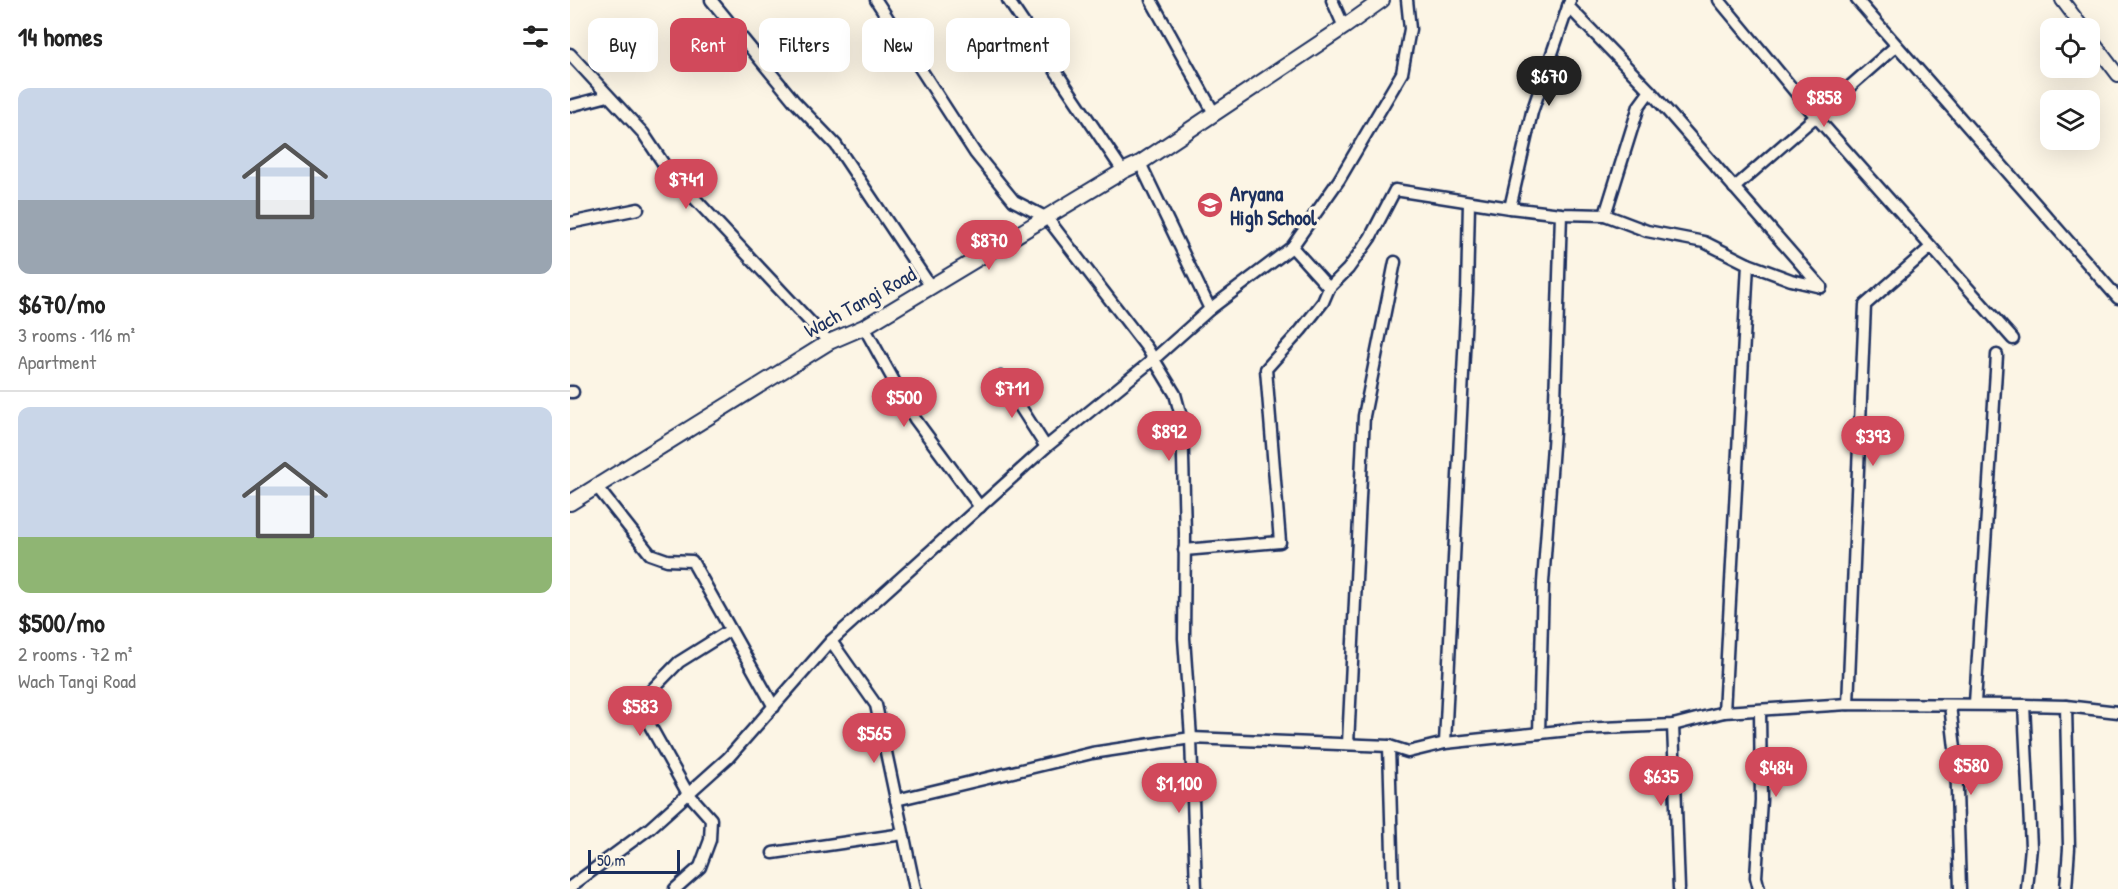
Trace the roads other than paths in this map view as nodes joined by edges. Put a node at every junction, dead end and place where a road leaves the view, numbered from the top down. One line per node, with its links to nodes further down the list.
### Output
1 (711, 0): 37 (street)
2 (876, 0): 31 (street)
3 (1008, 0): 24 (street)
4 (1151, 0): 21 (street)
5 (1332, 0): 13 (street)
6 (1382, 0): 13 (main road, Wach Tangi Road)
7 (1407, 0): 33 (street)
8 (1719, 0): 22 (street)
9 (1857, 0): 14 (street)
10 (2062, 0): 12 (street)
11 (1569, 3): 18 (street); 27 (street)
12 (2076, 18)
13 (1344, 27): 21 (main road, Wach Tangi Road)
14 (1896, 46): 22 (street); 39 (street)
15 (2100, 51): 17 (street)
16 (570, 54): 19 (street)
17 (2118, 75)
18 (1650, 91): 25 (street); 30 (street)
19 (608, 96): 20 (street); 43 (street)
20 (570, 106)
21 (1214, 113): 23 (main road, Wach Tangi Road)
22 (1816, 117): 25 (street); 34 (street)
23 (1140, 163): 24 (main road, Wach Tangi Road); 40 (street)
24 (1123, 171): 31 (main road, Wach Tangi Road)
25 (1734, 188): 36 (street)
26 (1468, 202): 27 (street); 38 (street); 66 (street)
27 (1510, 208): 29 (street)
28 (638, 209): 32 (street)
29 (1561, 214): 30 (street); 64 (street)
30 (1605, 215): 36 (street)
31 (1047, 218): 37 (main road, Wach Tangi Road); 45 (street)
32 (570, 223)
33 (1292, 247): 38 (street); 40 (street)
34 (1931, 247): 42 (street); 55 (street)
35 (1395, 262): 67 (street)
36 (1748, 264): 61 (street)
37 (931, 287): 41 (main road, Wach Tangi Road)
38 (1329, 288): 51 (street)
39 (2118, 298)
40 (1210, 309): 45 (street)
41 (864, 327): 43 (main road, Wach Tangi Road); 50 (street)
42 (2013, 339)
43 (829, 342): 48 (main road, Wach Tangi Road)
44 (1997, 355): 54 (street)
45 (1154, 359): 47 (street); 51 (street)
46 (1001, 377): 47 (street)
47 (1046, 447): 50 (street)
48 (597, 487): 49 (main road, Wach Tangi Road); 52 (street)
49 (570, 503)
50 (980, 507): 53 (street)
51 (1184, 550): 65 (street)
52 (730, 630): 59 (street); 69 (street)
53 (831, 641): 59 (street); 70 (street)
54 (1975, 703): 56 (street); 57 (street)
55 (1848, 704): 56 (street); 60 (street)
56 (1950, 705): 80 (street)
57 (2024, 705): 58 (street); 81 (street)
58 (2066, 706): 62 (street); 82 (street)
59 (774, 707): 69 (street)
60 (1760, 711): 61 (street); 79 (street)
61 (1724, 712): 63 (street)
62 (2118, 712)
63 (1672, 725): 64 (street); 78 (street)
64 (1539, 734): 66 (street)
65 (1191, 738): 67 (street); 70 (street); 76 (street)
66 (1445, 743): 68 (street)
67 (1348, 744): 68 (street)
68 (1389, 746): 77 (street)
69 (687, 792): 73 (street); 74 (street)
70 (896, 800): 71 (street)
71 (903, 834): 72 (street); 75 (street)
72 (773, 853)
73 (570, 887)
74 (675, 889)
75 (915, 889)
76 (1196, 889)
77 (1393, 889)
78 (1678, 889)
79 (1759, 889)
80 (1960, 889)
81 (2027, 889)
82 (2066, 889)

